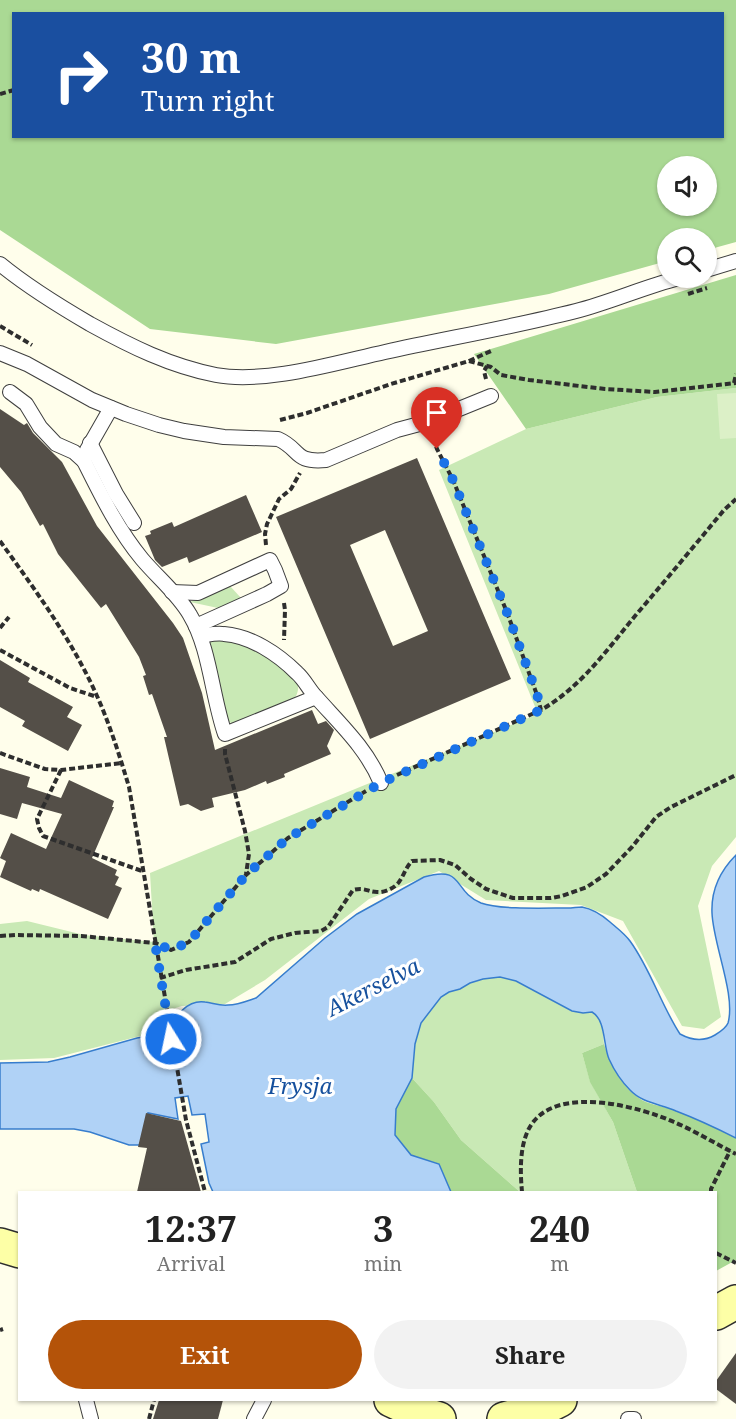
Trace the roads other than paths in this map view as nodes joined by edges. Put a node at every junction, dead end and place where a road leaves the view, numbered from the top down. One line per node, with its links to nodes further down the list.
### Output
1 (736, 261): 3 (lane)
2 (0, 264): 4 (lane)
3 (717, 267)
4 (657, 285)
5 (0, 353): 8 (lane)
6 (10, 392): 10 (lane)
7 (490, 396): 8 (lane)
8 (111, 408): 9 (lane)
9 (90, 443): 10 (lane); 11 (lane)
10 (84, 461): 12 (lane)
11 (134, 523)
12 (172, 592): 13 (lane); 13 (lane)
13 (196, 626): 14 (lane); 14 (lane)
14 (316, 697): 15 (lane)
15 (381, 783)
16 (0, 1245): 17 (main road)
17 (18, 1250)
18 (736, 1302): 19 (main road)
19 (717, 1312)
20 (263, 1401): 23 (lane)
21 (393, 1401): 24 (main road)
22 (558, 1401): 25 (main road)
23 (254, 1419)
24 (439, 1419)
25 (504, 1419)
26 (628, 1419): 27 (lane)
27 (633, 1419)

